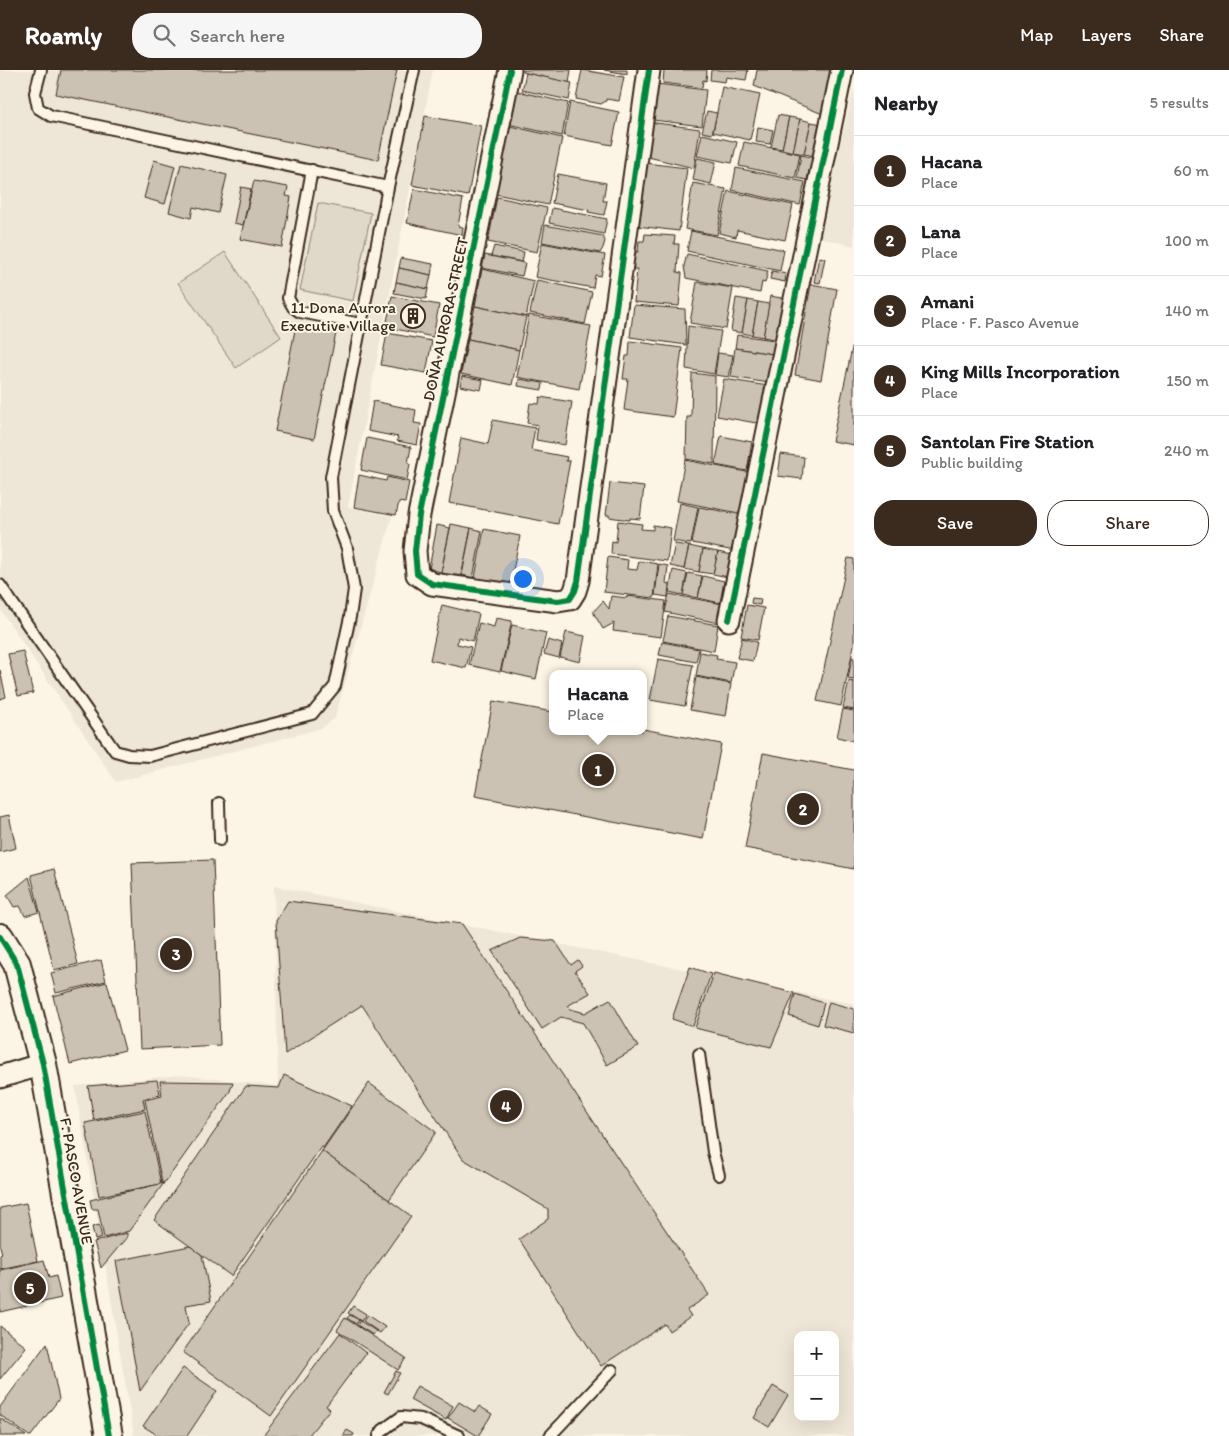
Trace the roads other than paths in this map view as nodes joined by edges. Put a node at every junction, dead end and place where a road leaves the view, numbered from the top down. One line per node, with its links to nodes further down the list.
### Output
1 (41, 70): 6 (lane)
2 (414, 70): 7 (lane)
3 (510, 70): 4 (street, DOÑA AURORA STREET)
4 (649, 70)
5 (842, 70): 10 (street)
6 (312, 170): 7 (lane); 8 (lane)
7 (388, 187): 8 (lane)
8 (361, 324): 9 (lane)
9 (0, 585)
10 (729, 620)
11 (219, 803): 12 (lane)
12 (220, 840)
13 (0, 937): 15 (street, F. PASCO AVENUE)
14 (699, 1054): 17 (lane)
15 (43, 1064): 16 (street); 19 (street, F. PASCO AVENUE)
16 (0, 1077)
17 (719, 1175)
18 (612, 1370): 22 (lane)
19 (109, 1436)
20 (379, 1436): 21 (lane)
21 (459, 1436)
22 (550, 1436)

